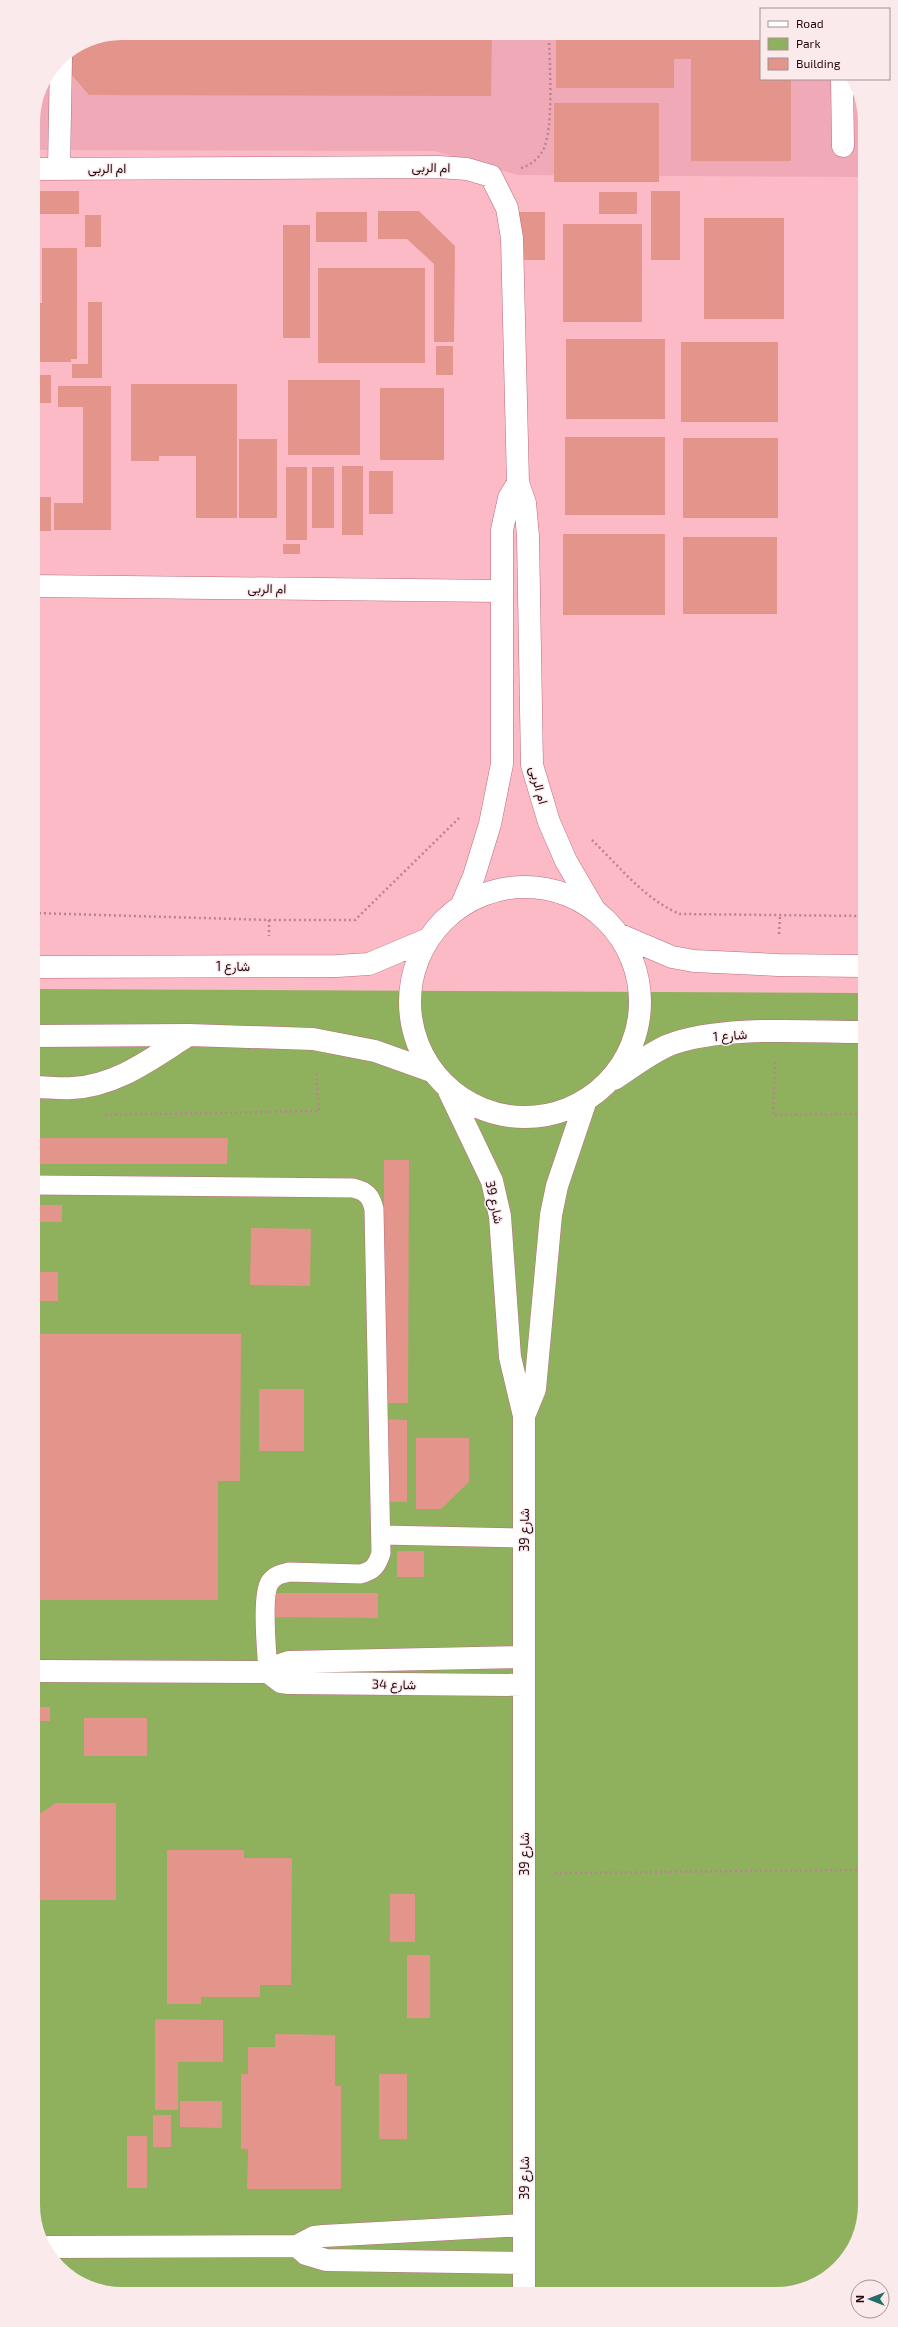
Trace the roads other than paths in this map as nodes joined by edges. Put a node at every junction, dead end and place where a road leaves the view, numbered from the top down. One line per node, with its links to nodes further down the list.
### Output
1 (61, 67): 4 (street)
2 (842, 80): 3 (street)
3 (843, 146)
4 (59, 168): 5 (street, ام الربى); 6 (street, ام الربى)
5 (40, 169)
6 (518, 483): 8 (street); 10 (street, ام الربى)
7 (40, 586): 8 (street, ام الربى)
8 (501, 591): 9 (street)
9 (462, 904): 10 (street); 12 (street)
10 (594, 909): 11 (street)
11 (618, 934): 13 (street); 19 (street)
12 (426, 940): 14 (street, شارع 1); 18 (street)
13 (858, 966)
14 (40, 967)
15 (858, 1032): 19 (street, شارع 1)
16 (189, 1035): 17 (street); 18 (street); 20 (street)
17 (40, 1036)
18 (431, 1071): 21 (street)
19 (608, 1083): 22 (street)
20 (40, 1087)
21 (449, 1091): 22 (street); 24 (street, شارع 39)
22 (586, 1100): 24 (street, شارع 39)
23 (40, 1185): 25 (lane)
24 (524, 1416): 26 (street, شارع 39)
25 (382, 1535): 26 (lane); 29 (lane)
26 (524, 1538): 27 (street, شارع 39)
27 (524, 1658): 29 (street, شارع 34); 30 (street, شارع 39)
28 (40, 1671): 29 (street, شارع 34)
29 (268, 1672): 30 (street, شارع 34)
30 (524, 1685): 31 (street, شارع 39)
31 (524, 2226): 32 (street); 34 (street, شارع 39)
32 (296, 2246): 33 (street); 34 (street)
33 (52, 2247)
34 (524, 2263): 35 (street, شارع 39)
35 (524, 2287)

